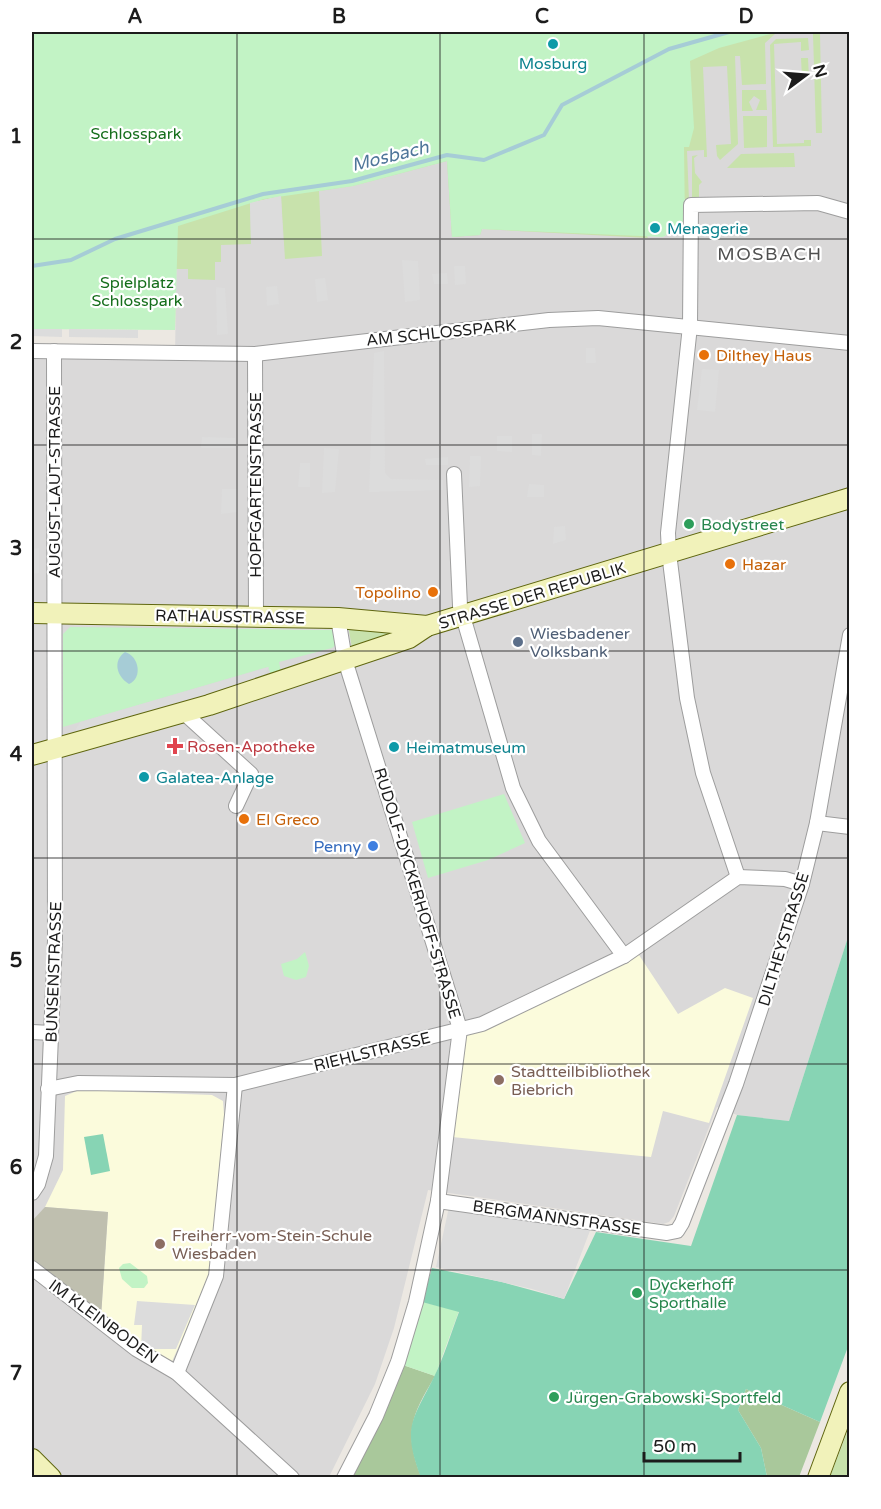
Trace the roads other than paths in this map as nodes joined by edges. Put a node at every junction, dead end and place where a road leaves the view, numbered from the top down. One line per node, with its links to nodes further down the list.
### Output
1 (849, 212): 2 (street)
2 (690, 326): 3 (street, AM SCHLOSSPARK); 6 (street, AM SCHLOSSPARK); 9 (street)
3 (849, 343)
4 (32, 351): 5 (street, AM SCHLOSSPARK)
5 (54, 351): 6 (street, AM SCHLOSSPARK); 11 (street, AUGUST-LAUT-STRASSE)
6 (255, 354): 12 (street, HOPFGARTENSTRASSE)
7 (454, 474): 13 (street)
8 (849, 498): 9 (street, STRASSE DER REPUBLIK)
9 (669, 553): 13 (street, STRASSE DER REPUBLIK); 25 (street)
10 (32, 614): 11 (street, RATHAUSSTRASSE)
11 (54, 614): 12 (street, RATHAUSSTRASSE); 20 (street, AUGUST-LAUT-STRASSE)
12 (256, 616): 14 (street, RATHAUSSTRASSE)
13 (463, 616): 15 (street, STRASSE DER REPUBLIK); 27 (street)
14 (338, 618): 15 (street, RATHAUSSTRASSE); 17 (street, RUDOLF-DYCKERHOFF-STRASSE)
15 (428, 626): 17 (street, STRASSE DER REPUBLIK)
16 (849, 635): 18 (street, DILTHEYSTRASSE)
17 (345, 660): 19 (street, STRASSE DER REPUBLIK); 28 (street, RUDOLF-DYCKERHOFF-STRASSE)
18 (848, 663): 23 (street, DILTHEYSTRASSE)
19 (183, 712): 20 (street, STRASSE DER REPUBLIK); 22 (street)
20 (56, 748): 21 (street, STRASSE DER REPUBLIK); 30 (street, BUNSENSTRASSE)
21 (32, 755)
22 (236, 806)
23 (817, 823): 24 (street); 26 (street, DILTHEYSTRASSE)
24 (849, 827)
25 (738, 877): 26 (street); 27 (street, RIEHLSTRASSE)
26 (801, 884): 35 (street, DILTHEYSTRASSE)
27 (624, 956): 28 (street, RIEHLSTRASSE)
28 (460, 1029): 31 (street, RIEHLSTRASSE); 34 (street, RUDOLF-DYCKERHOFF-STRASSE)
29 (32, 1032): 30 (street)
30 (51, 1033): 32 (street, BUNSENSTRASSE)
31 (235, 1085): 32 (street, RIEHLSTRASSE); 37 (street)
32 (48, 1089): 33 (street, BUNSENSTRASSE)
33 (32, 1193)
34 (438, 1201): 35 (street, BERGMANNSTRASSE); 42 (street, RUDOLF-DYCKERHOFF-STRASSE)
35 (676, 1231)
36 (32, 1268): 37 (street, IM KLEINBODEN)
37 (177, 1373): 41 (street, IM KLEINBODEN)
38 (849, 1392): 43 (street)
39 (32, 1459): 40 (street)
40 (51, 1478)
41 (292, 1478)
42 (344, 1478)
43 (818, 1478)

